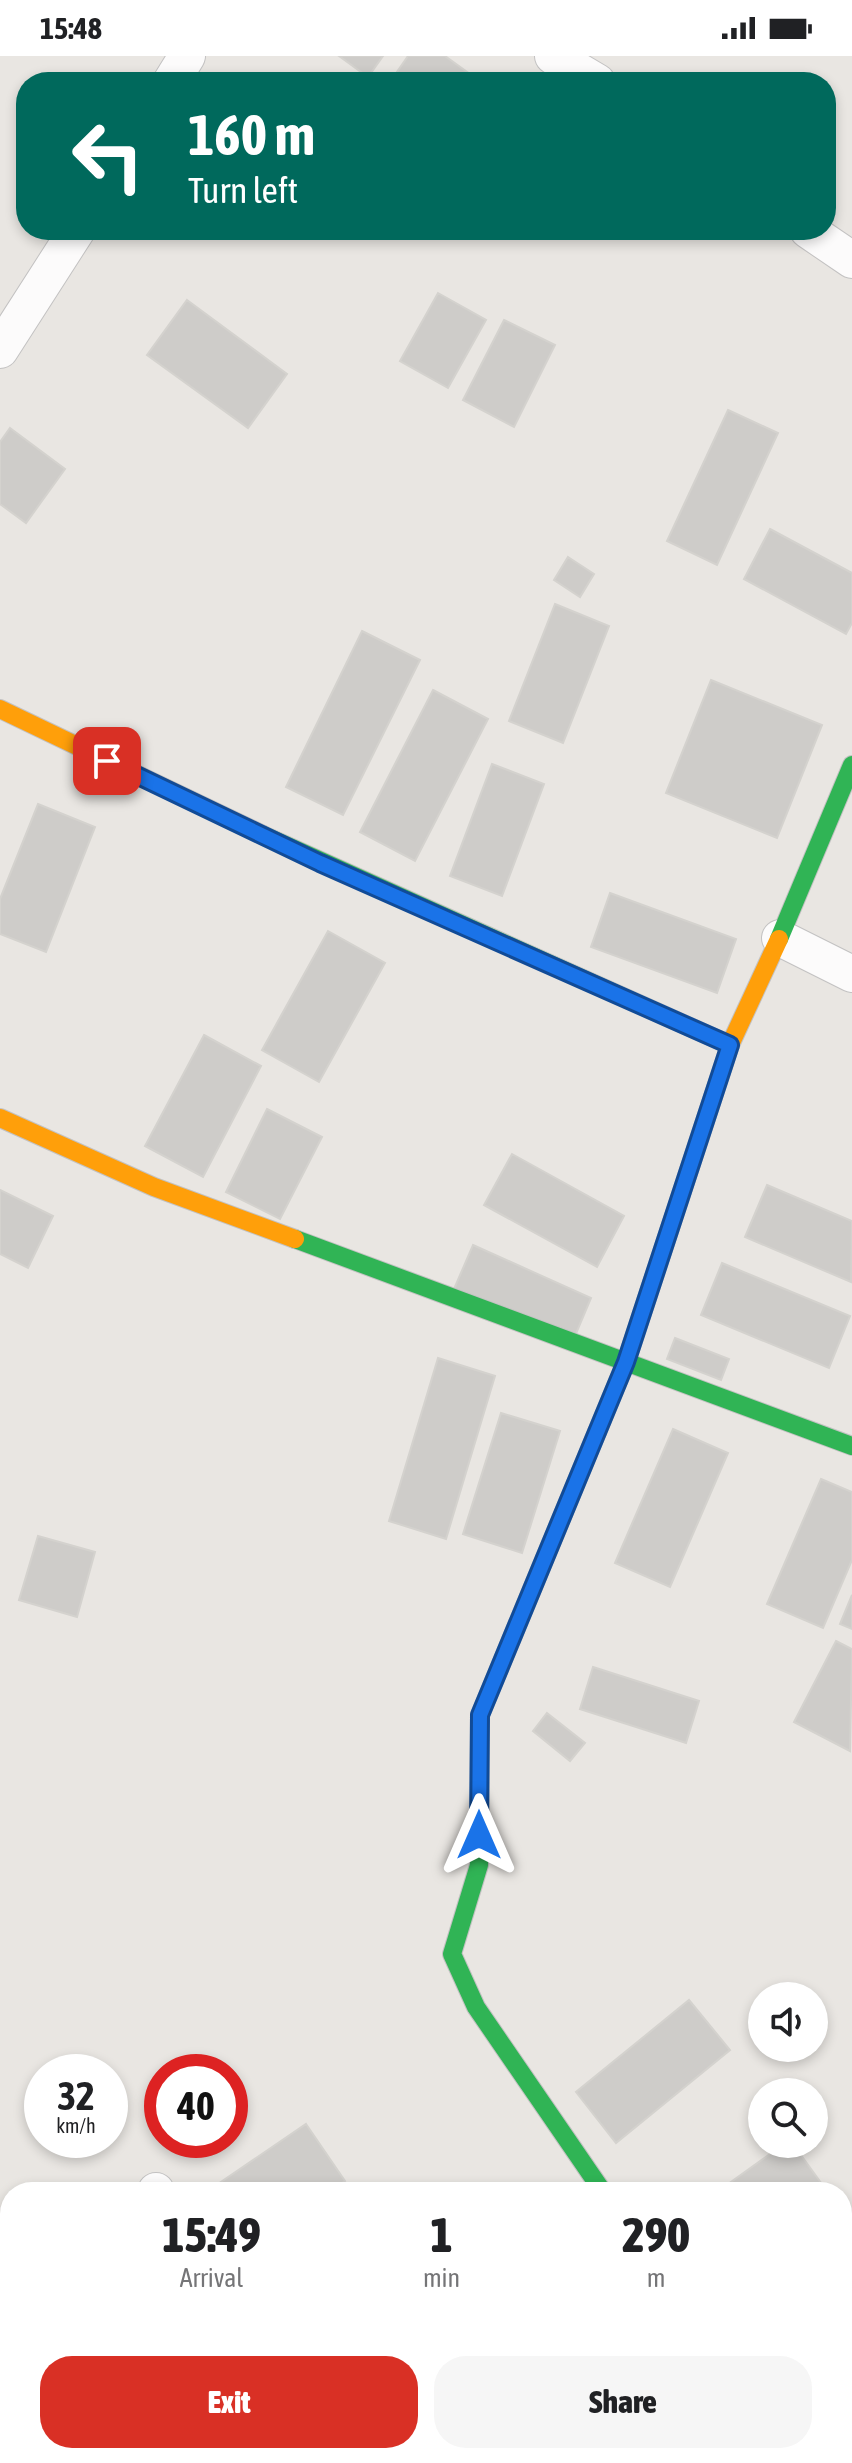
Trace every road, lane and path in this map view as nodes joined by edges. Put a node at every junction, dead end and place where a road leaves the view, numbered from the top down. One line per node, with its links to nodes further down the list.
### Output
1 (553, 56): 2 (street)
2 (580, 72)
3 (71, 240): 6 (street)
4 (823, 240): 5 (street)
5 (852, 260)
6 (0, 350)
7 (0, 709): 11 (street)
8 (852, 765): 9 (street)
9 (780, 938): 10 (street); 11 (street)
10 (852, 974)
11 (730, 1045): 13 (street)
12 (0, 1118): 13 (street)
13 (626, 1362): 14 (street); 15 (street)
14 (852, 1446)
15 (596, 2182)

